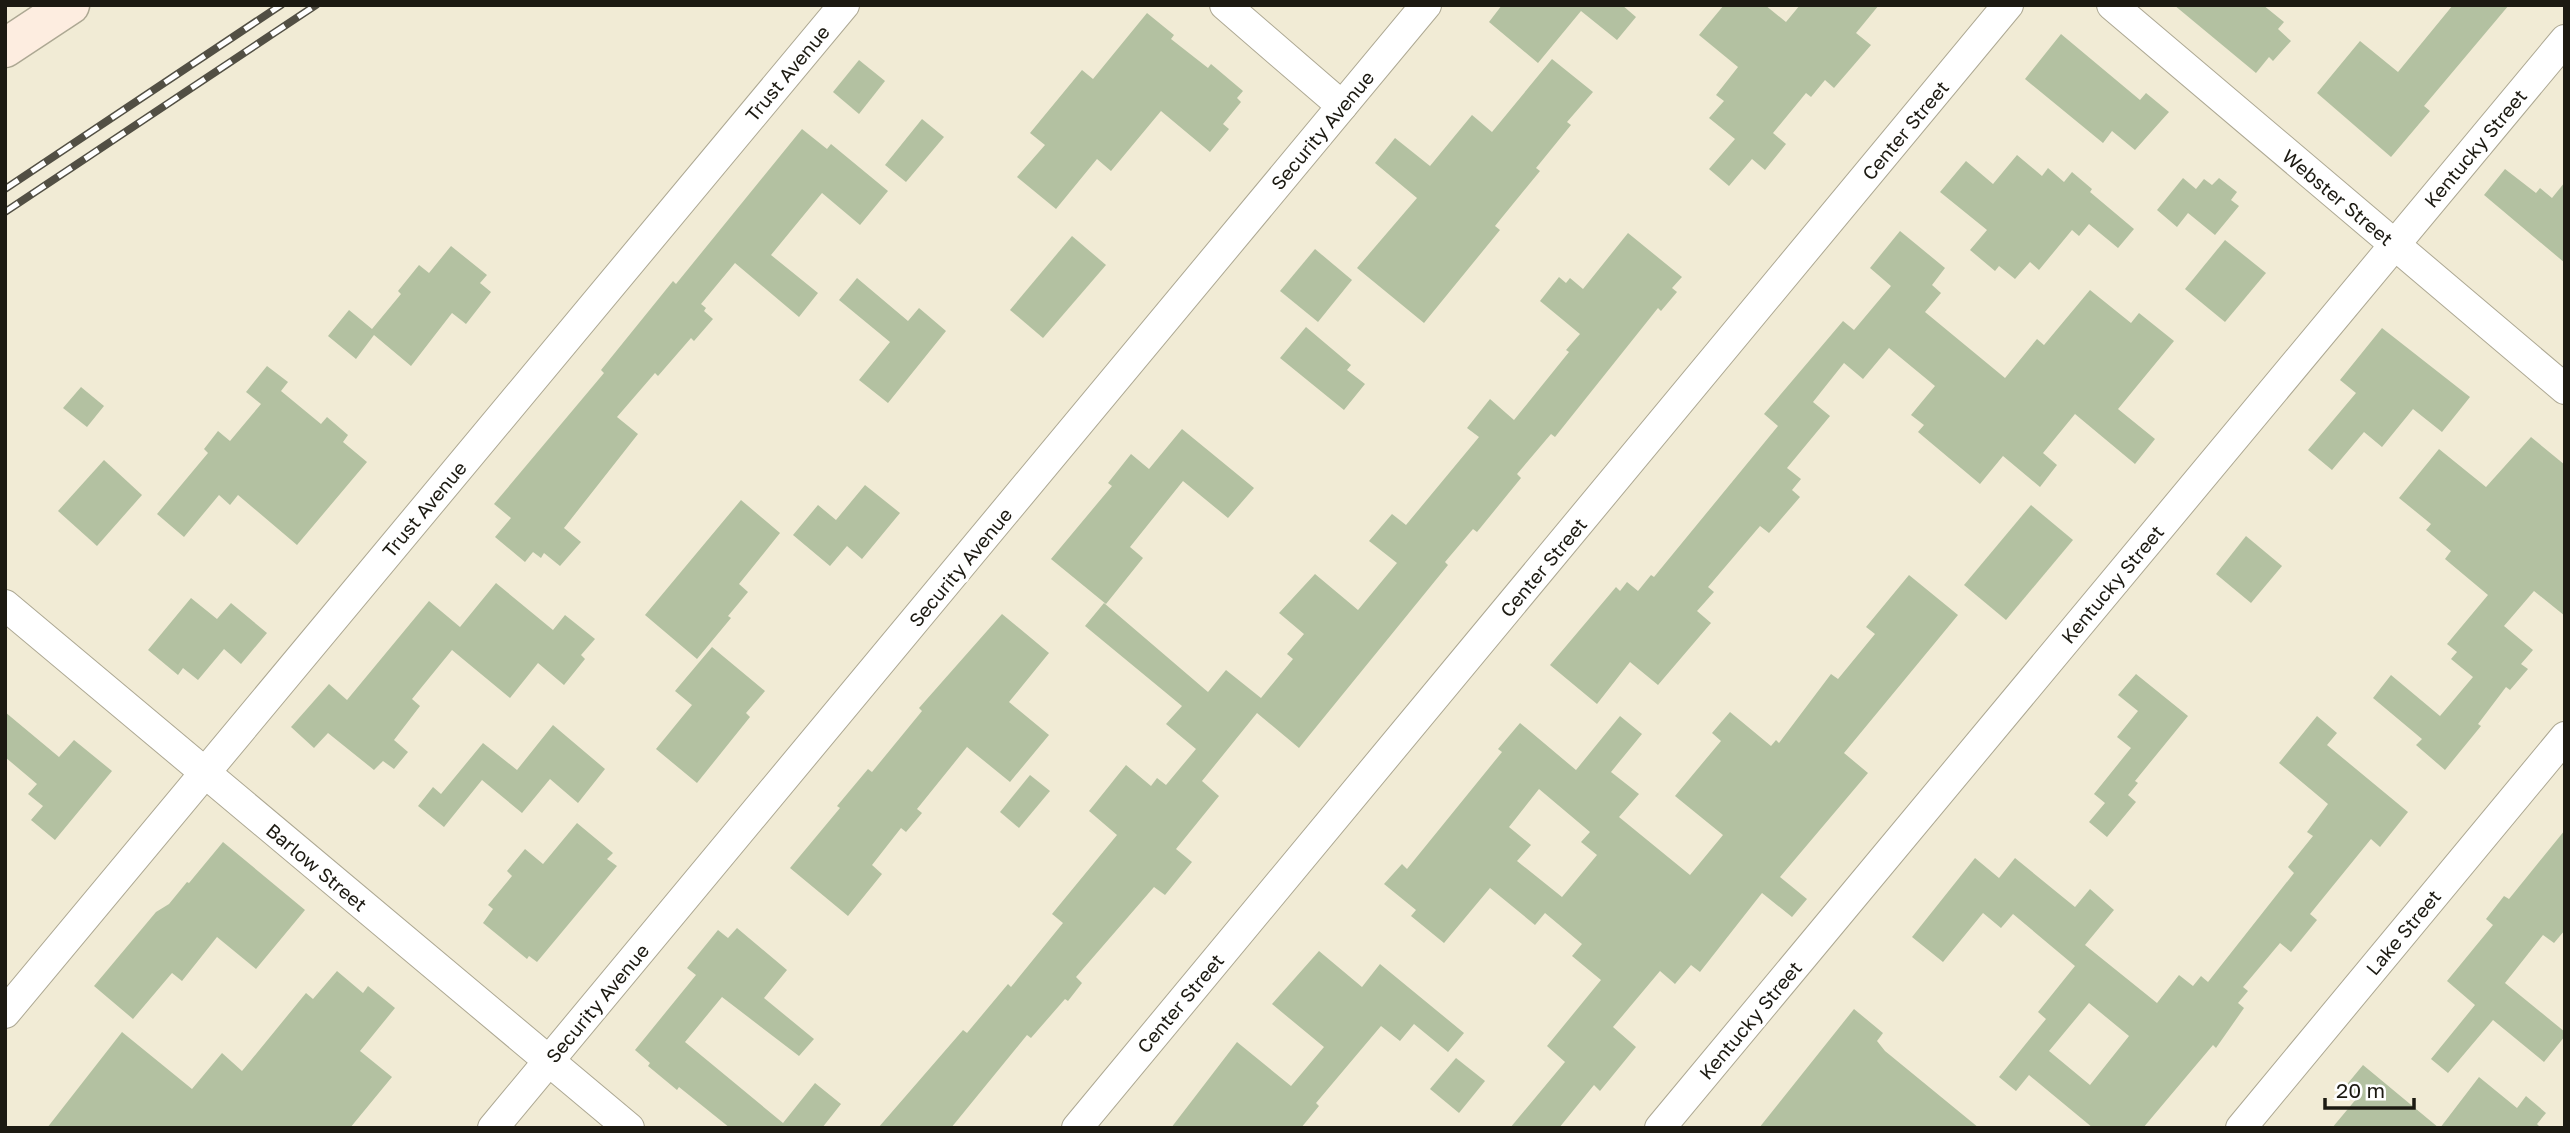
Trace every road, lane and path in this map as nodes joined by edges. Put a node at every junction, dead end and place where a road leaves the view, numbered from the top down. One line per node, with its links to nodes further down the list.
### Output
1 (69, 5): 8 (main road)
2 (844, 5): 14 (street, Trust Avenue)
3 (1225, 5): 9 (street)
4 (1426, 5): 9 (street, Security Avenue)
5 (2008, 5): 19 (street, Center Street)
6 (2112, 5): 10 (street, Webster Street)
7 (2565, 40): 10 (street, Kentucky Street)
8 (5, 48)
9 (1342, 106): 16 (street, Security Avenue)
10 (2394, 245): 11 (street, Webster Street); 20 (street, Kentucky Street)
11 (2565, 389)
12 (5, 605): 14 (street, Barlow Street)
13 (2565, 737): 21 (street, Lake Street)
14 (205, 773): 15 (street, Trust Avenue); 16 (street, Barlow Street)
15 (5, 1013)
16 (549, 1061): 17 (street, Security Avenue); 18 (street, Barlow Street)
17 (493, 1128)
18 (629, 1128)
19 (1077, 1128)
20 (1660, 1128)
21 (2241, 1128)

